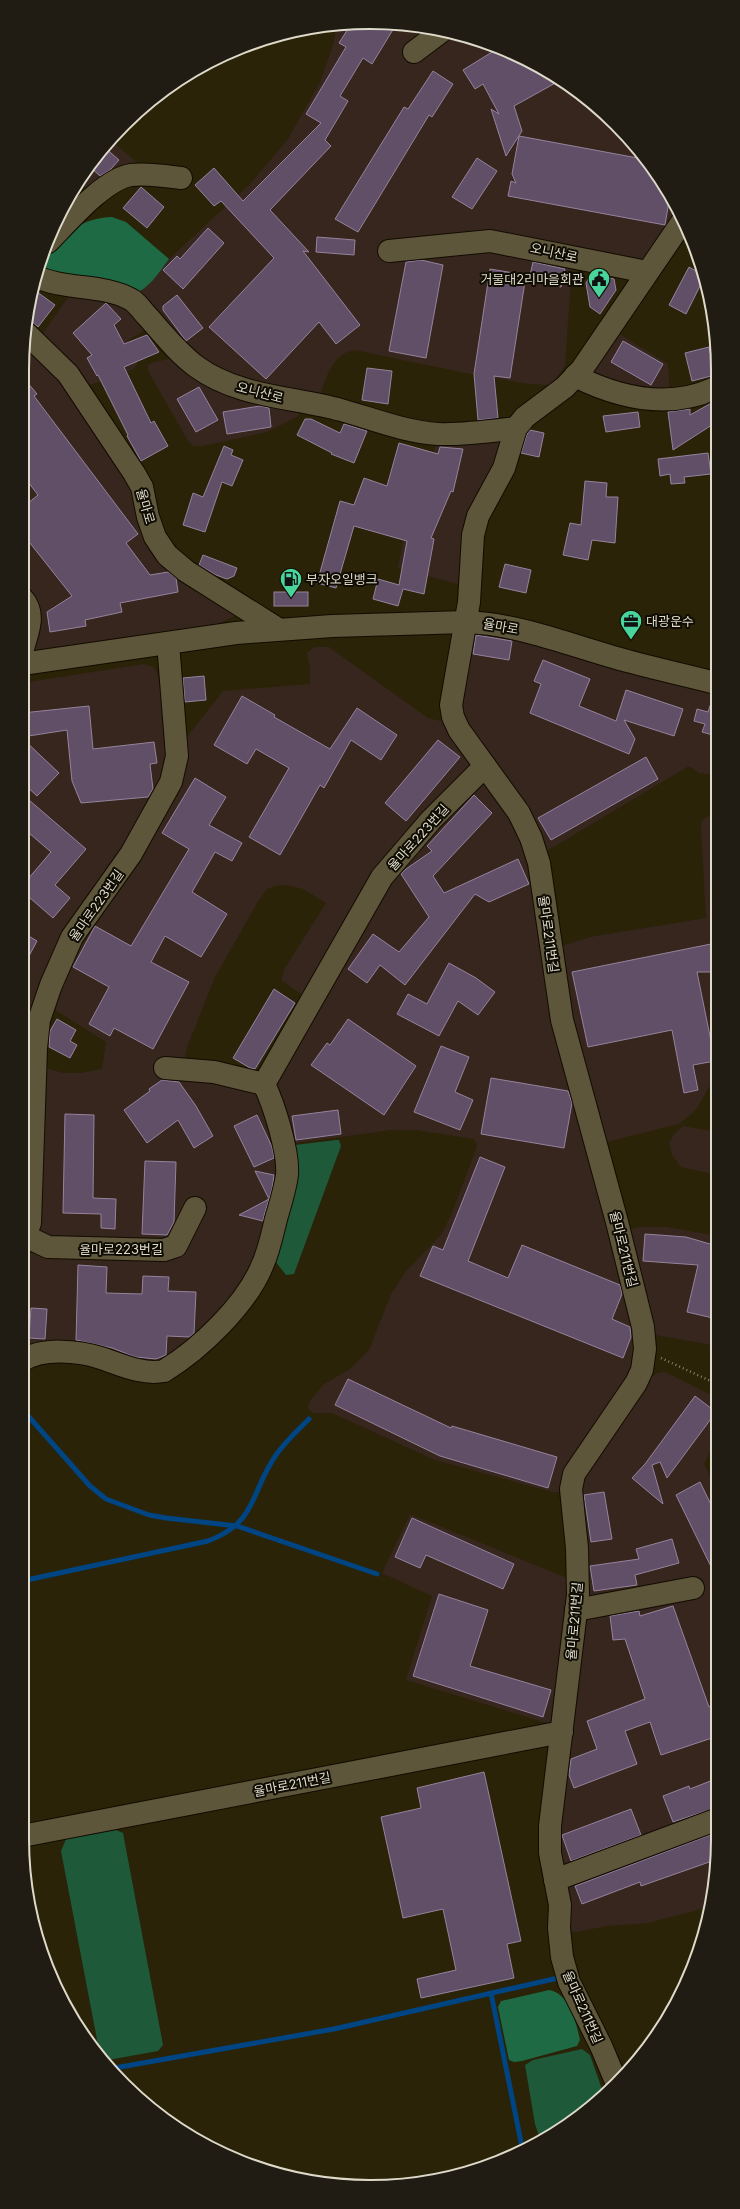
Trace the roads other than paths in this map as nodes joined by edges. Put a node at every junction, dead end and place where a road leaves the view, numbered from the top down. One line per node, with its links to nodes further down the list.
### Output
1 (436, 36): 2 (street)
2 (414, 52)
3 (180, 178): 4 (street)
4 (82, 194): 5 (street)
5 (64, 220)
6 (679, 226): 8 (street)
7 (389, 251): 8 (street, 오니산로)
8 (647, 272): 11 (street)
9 (42, 278): 13 (street, 오니산로)
10 (31, 338): 17 (street, 율마로)
11 (575, 376): 12 (street); 13 (street)
12 (711, 389)
13 (516, 428): 15 (street)
14 (29, 608): 16 (street)
15 (466, 622): 17 (street, 율마로); 20 (street, 율마로); 21 (street, 율마로211번길)
16 (29, 627)
17 (278, 629): 18 (street, 율마로)
18 (168, 643): 19 (street, 율마로); 24 (street, 율마로223번길)
19 (29, 663)
20 (711, 682)
21 (485, 766): 23 (street, 율마로223번길); 29 (street, 율마로211번길)
22 (165, 1068): 23 (street)
23 (264, 1084): 27 (street)
24 (29, 1164)
25 (195, 1208): 26 (street, 율마로223번길)
26 (29, 1233)
27 (29, 1356)
28 (693, 1588): 29 (street)
29 (576, 1610): 30 (street, 율마로211번길)
30 (562, 1732): 32 (street, 율마로211번길); 33 (street, 율마로211번길)
31 (711, 1822): 33 (street)
32 (29, 1835)
33 (555, 1880): 34 (street, 율마로211번길)
34 (614, 2077)

